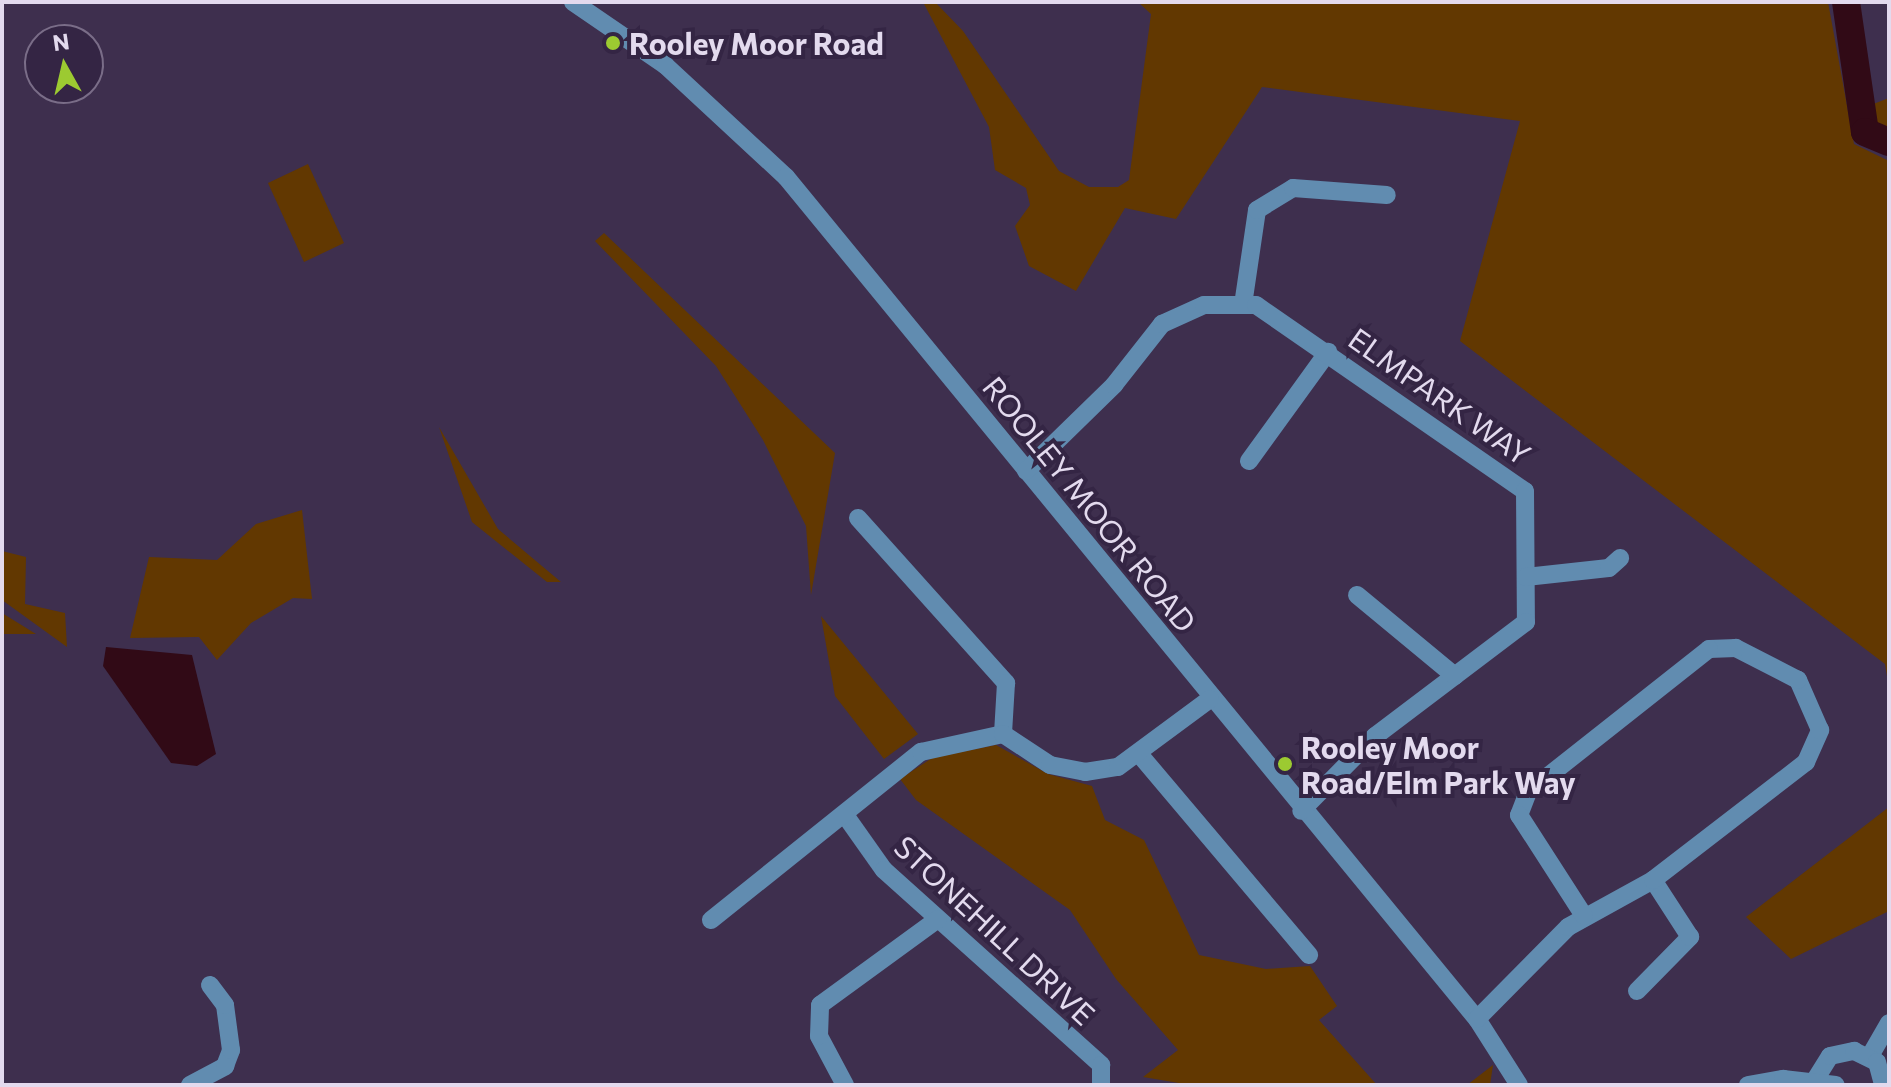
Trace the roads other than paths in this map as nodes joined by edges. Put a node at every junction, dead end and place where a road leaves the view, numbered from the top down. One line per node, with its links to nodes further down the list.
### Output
1 (573, 2): 6 (street, ROOLEY MOOR ROAD)
2 (1387, 195): 3 (street)
3 (1243, 305): 4 (street, ELMPARK WAY); 6 (street, ELMPARK WAY)
4 (1328, 352): 5 (street); 9 (street, ELMPARK WAY)
5 (1249, 461)
6 (1026, 471): 12 (street, ROOLEY MOOR ROAD)
7 (858, 518): 13 (street)
8 (1620, 558): 9 (street)
9 (1526, 577): 11 (street, ELMPARK WAY)
10 (1357, 595): 11 (street)
11 (1455, 676): 15 (street, ELMPARK WAY)
12 (1210, 699): 14 (street); 15 (street, ROOLEY MOOR ROAD)
13 (1003, 734): 14 (street); 16 (street)
14 (1140, 755): 21 (street)
15 (1301, 811): 24 (street, ROOLEY MOOR ROAD)
16 (845, 815): 19 (street, STONEHILL DRIVE); 20 (street)
17 (1653, 880): 18 (street); 18 (street); 23 (street)
18 (1584, 916): 24 (street)
19 (938, 919): 30 (street); 31 (street, STONEHILL DRIVE)
20 (711, 920)
21 (1309, 955)
22 (210, 985): 29 (street)
23 (1637, 991)
24 (1477, 1019): 28 (street, ROOLEY MOOR ROAD)
25 (1889, 1023): 26 (street)
26 (1870, 1056): 27 (street); 34 (street)
27 (1815, 1080): 32 (street); 33 (street)
28 (1515, 1084)
29 (190, 1085)
30 (845, 1085)
31 (1101, 1085)
32 (1748, 1085)
33 (1836, 1085)
34 (1883, 1085)

